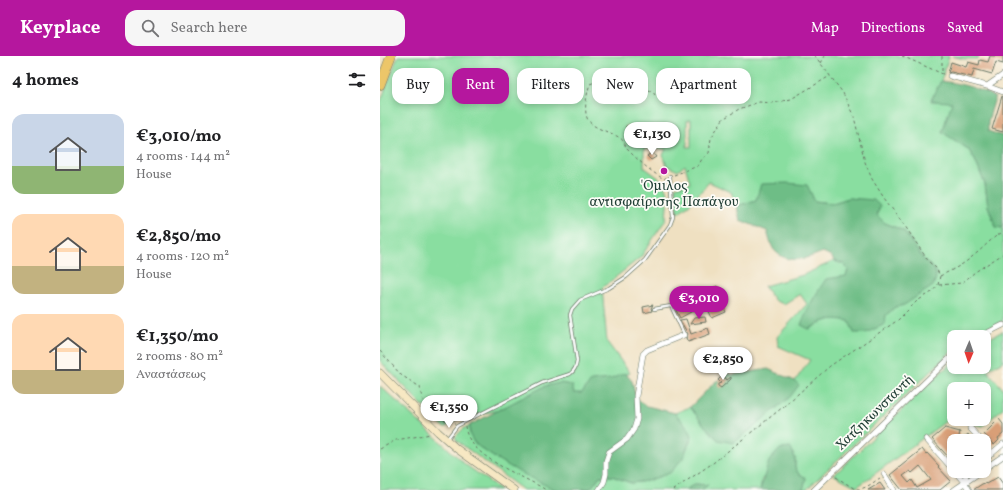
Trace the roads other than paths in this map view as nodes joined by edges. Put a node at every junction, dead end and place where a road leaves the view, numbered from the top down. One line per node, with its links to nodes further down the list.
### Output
1 (391, 56): 4 (highway)
2 (1003, 75): 5 (street)
3 (950, 76): 5 (street)
4 (380, 85)
5 (988, 86): 6 (street)
6 (1003, 92)
7 (670, 176): 19 (lane)
8 (697, 292): 9 (lane)
9 (671, 306): 10 (lane); 13 (lane)
10 (654, 308)
11 (1003, 325): 12 (street)
12 (991, 331)
13 (684, 335): 29 (street)
14 (947, 361): 30 (street, Χατζηκωνσταντή)
15 (380, 373): 19 (street)
16 (970, 428): 17 (street)
17 (976, 434)
18 (926, 439): 27 (street)
19 (446, 440): 28 (street)
20 (1003, 444): 21 (street)
21 (992, 453)
22 (1003, 456): 23 (street)
23 (991, 464)
24 (884, 474): 31 (street)
25 (965, 478): 27 (street)
26 (971, 478): 27 (street)
27 (964, 483): 32 (street); 33 (street)
28 (514, 490)
29 (599, 490)
30 (814, 490)
31 (894, 490)
32 (954, 490)
33 (969, 490)

